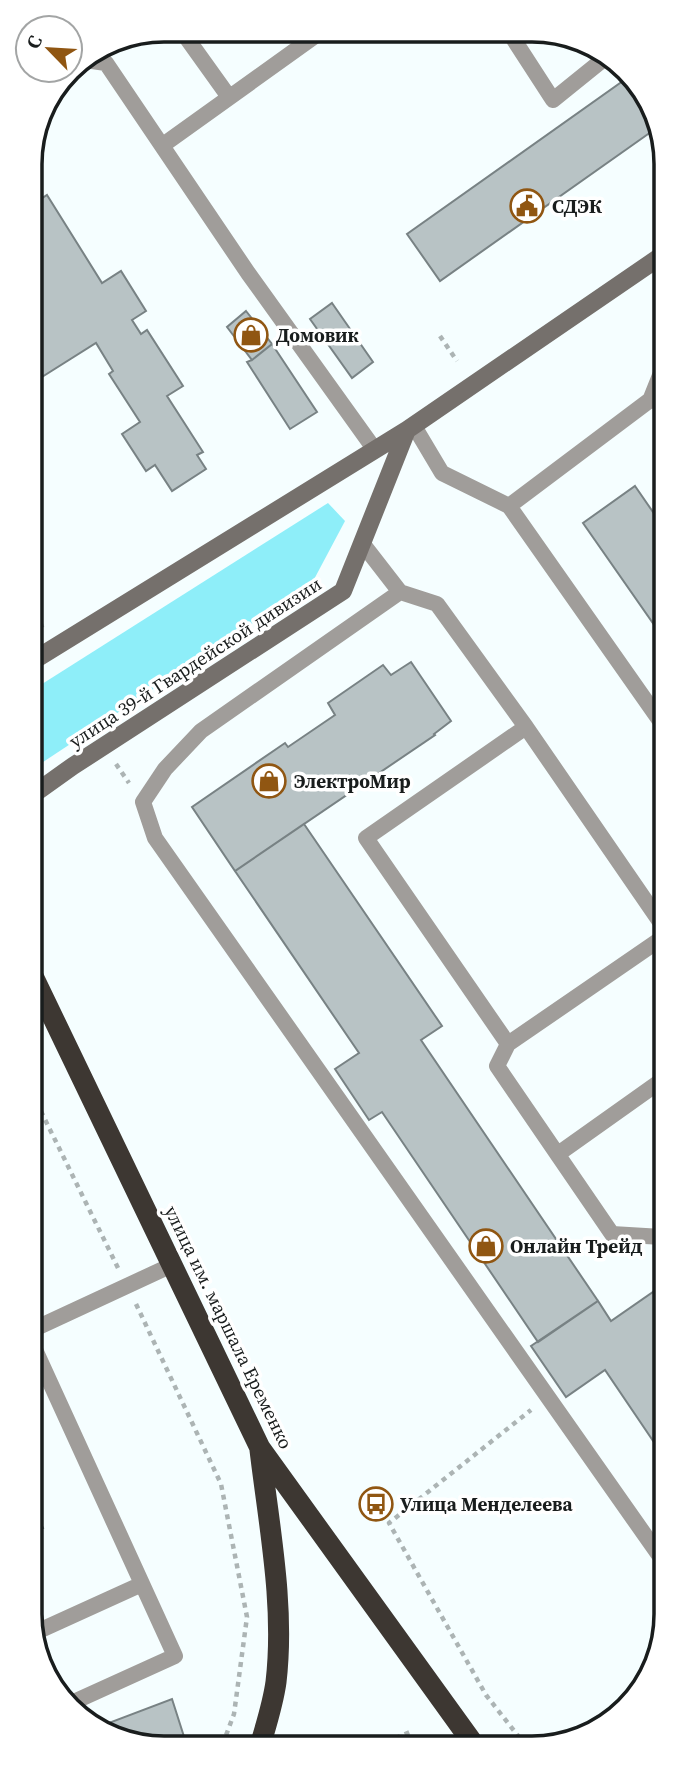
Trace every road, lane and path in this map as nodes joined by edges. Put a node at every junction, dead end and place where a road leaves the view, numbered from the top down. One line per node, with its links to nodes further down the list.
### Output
1 (190, 42): 6 (lane)
2 (306, 42): 6 (lane)
3 (515, 42): 5 (lane)
4 (98, 62): 7 (lane)
5 (599, 62)
6 (229, 97): 7 (lane)
7 (163, 145): 15 (lane)
8 (654, 261): 14 (main road)
9 (440, 337): 10 (path)
10 (457, 361)
11 (654, 390): 13 (lane)
12 (654, 397): 13 (lane)
13 (651, 398): 16 (lane)
14 (410, 428): 15 (main road); 16 (lane); 17 (main road, улица 39-й Гвардейской дивизии)
15 (374, 450): 19 (main road)
16 (509, 506): 20 (lane)
17 (362, 543): 18 (lane); 22 (main road, улица 39-й Гвардейской дивизии)
18 (400, 592): 21 (lane); 35 (lane)
19 (42, 655)
20 (654, 714)
21 (526, 727): 23 (lane); 26 (lane)
22 (42, 788)
23 (654, 913)
24 (654, 944): 26 (lane)
25 (42, 1000): 31 (highway, улица им. маршала Еременко)
26 (508, 1044): 29 (lane)
27 (654, 1087): 29 (lane)
28 (42, 1113): 32 (path)
29 (558, 1154): 30 (lane)
30 (654, 1237)
31 (172, 1265): 32 (lane); 36 (highway, улица им. маршала Еременко)
32 (127, 1286): 33 (lane); 42 (path)
33 (42, 1325)
34 (42, 1365): 38 (lane)
35 (547, 1397): 37 (lane); 46 (path)
36 (260, 1448): 43 (highway); 45 (highway, улица им. маршала Еременко)
37 (654, 1548)
38 (142, 1584): 39 (lane); 40 (lane)
39 (43, 1629)
40 (78, 1700)
41 (410, 1731): 44 (path)
42 (226, 1736)
43 (263, 1736)
44 (399, 1736)
45 (468, 1736)
46 (518, 1736)

